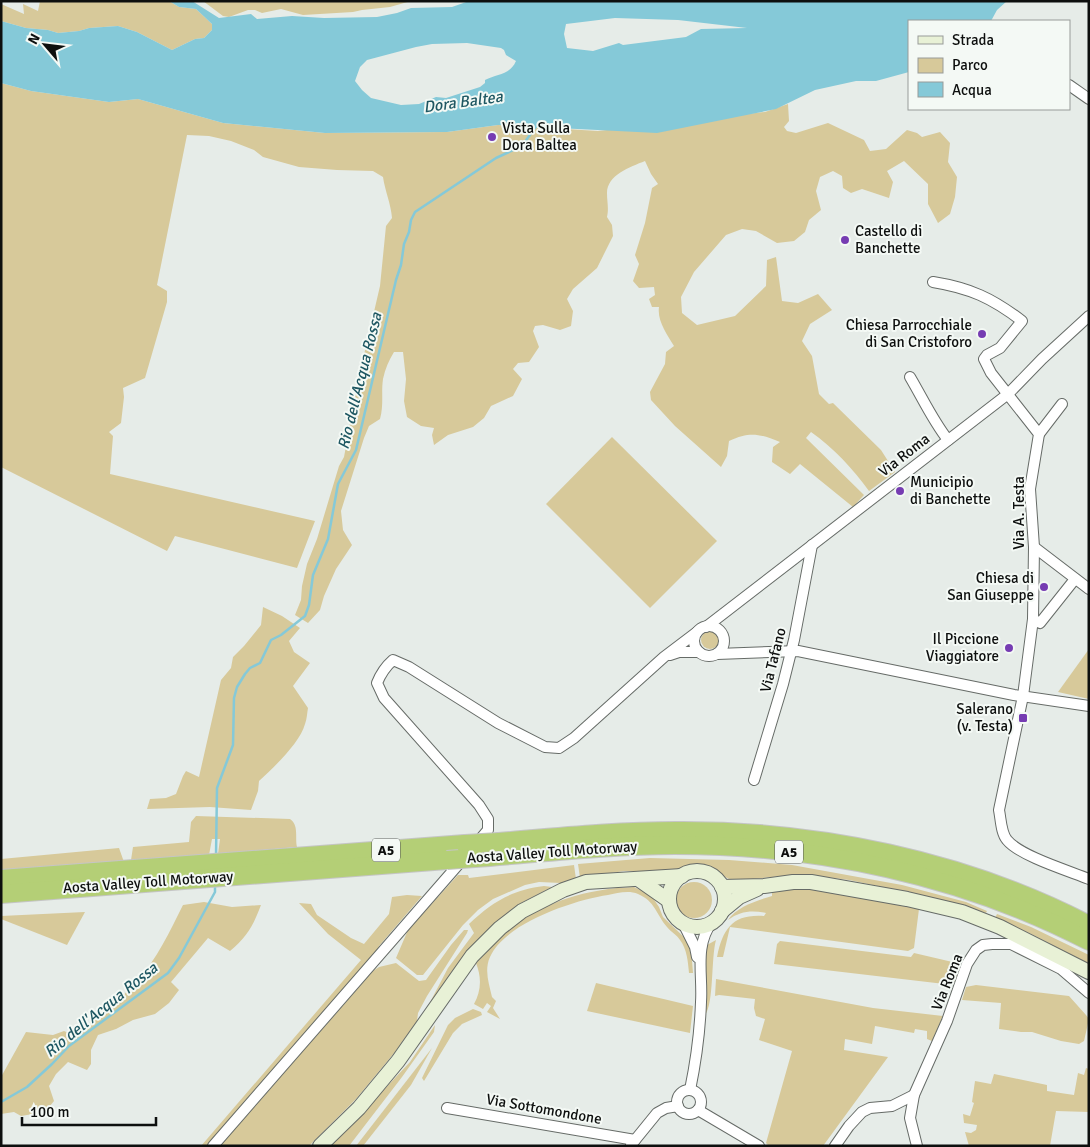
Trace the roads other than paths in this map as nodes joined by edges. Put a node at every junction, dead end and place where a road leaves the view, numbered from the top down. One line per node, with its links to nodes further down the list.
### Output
1 (1070, 85): 2 (street)
2 (1089, 100)
3 (932, 282): 6 (street)
4 (1089, 316): 6 (street, Via Roma)
5 (910, 377): 9 (street)
6 (1008, 394): 8 (street); 9 (street, Via Roma)
7 (1062, 404): 8 (street)
8 (1039, 434): 11 (street, Via A. Testa)
9 (948, 440): 10 (street, Via Roma)
10 (812, 545): 14 (street, Via Roma); 18 (street, Via Tafano)
11 (1034, 547): 12 (street); 15 (street, Via A. Testa)
12 (1075, 579): 13 (street); 15 (street)
13 (1089, 589)
14 (729, 608): 16 (street, Via Roma); 17 (street, Via Roma)
15 (1033, 619): 23 (street, Via A. Testa)
16 (702, 630): 17 (street); 19 (street); 22 (street, Via Roma)
17 (721, 633): 20 (street); 21 (street)
18 (791, 651): 20 (street); 23 (street); 25 (street, Via Tafano)
19 (699, 652): 21 (street); 22 (street)
20 (749, 652): 21 (street)
21 (717, 654)
22 (664, 657): 53 (street, Via Roma)
23 (1023, 696): 24 (street); 32 (street, Via A. Testa)
24 (1089, 706)
25 (754, 780)
26 (470, 851): 27 (highway, Aosta Valley Toll Motorway / A5); 27 (highway, Aosta Valley Toll Motorway / A5, bridge); 40 (highway, Aosta Valley Toll Motorway / A5, bridge); 41 (highway, Aosta Valley Toll Motorway / A5)
27 (299, 864): 29 (highway, Aosta Valley Toll Motorway / A5)
28 (682, 876): 31 (main road); 34 (main road); 36 (main road)
29 (116, 877): 30 (highway, Aosta Valley Toll Motorway / A5); 35 (highway, Aosta Valley Toll Motorway / A5)
30 (1, 879)
31 (638, 879): 36 (main road); 54 (main road)
32 (1089, 879)
33 (764, 886): 34 (main road); 37 (main road); 43 (main road)
34 (722, 887): 37 (main road)
35 (1, 894)
36 (668, 900): 39 (main road)
37 (722, 912): 38 (main road)
38 (712, 922): 39 (main road); 42 (street)
39 (683, 923): 42 (street)
40 (1089, 925)
41 (1089, 941)
42 (700, 970): 45 (street)
43 (1089, 972)
44 (1089, 993): 46 (street, Via Roma)
45 (690, 1090): 47 (street); 50 (street)
46 (914, 1095): 48 (street); 51 (street, Via Roma)
47 (678, 1106): 50 (street); 52 (street, Via Sottomondone)
48 (892, 1106): 51 (street); 56 (street)
49 (447, 1108): 52 (street, Via Sottomondone)
50 (698, 1110): 55 (street)
51 (910, 1118): 57 (street, Via Roma)
52 (633, 1143)
53 (213, 1146)
54 (320, 1146)
55 (759, 1146)
56 (835, 1146)
57 (917, 1146)

